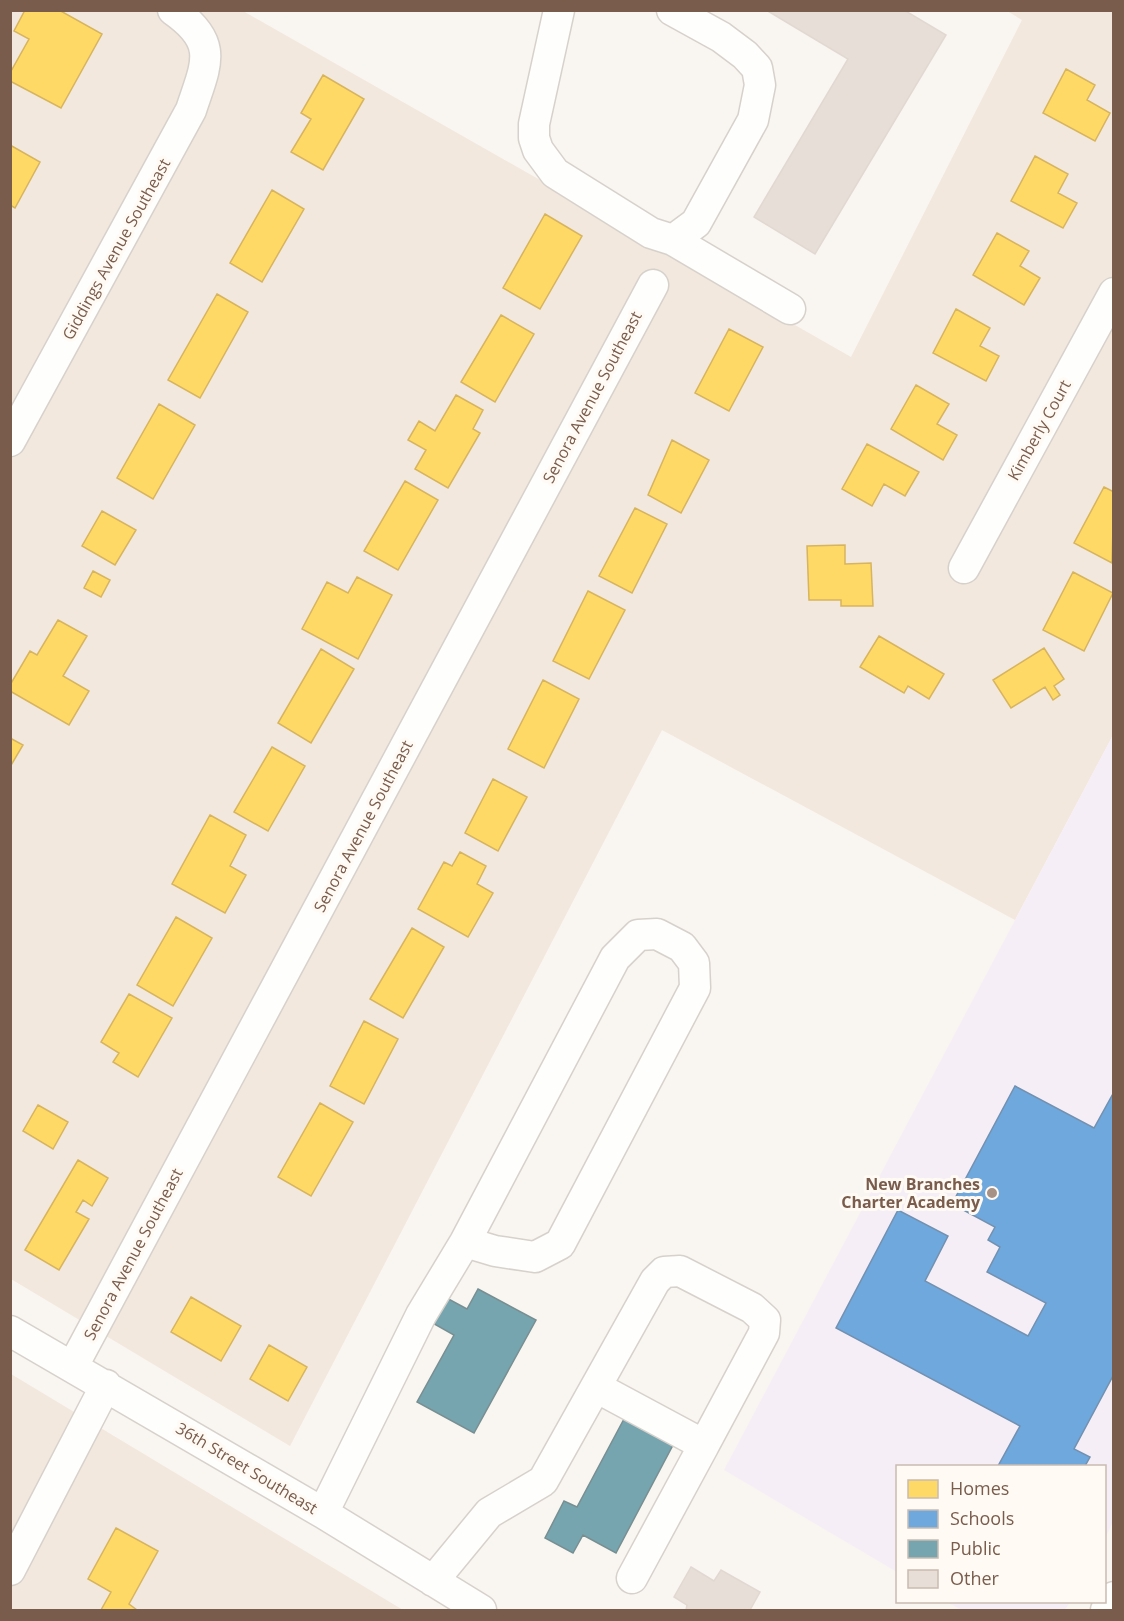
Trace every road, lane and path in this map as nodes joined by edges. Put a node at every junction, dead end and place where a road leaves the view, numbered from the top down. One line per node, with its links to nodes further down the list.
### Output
1 (560, 10): 4 (street)
2 (672, 10): 4 (street)
3 (182, 13): 8 (street, Giddings Avenue Southeast)
4 (673, 240): 7 (street)
5 (653, 285): 12 (street, Senora Avenue Southeast)
6 (1113, 293): 9 (street, Kimberly Court)
7 (790, 309)
8 (10, 441)
9 (964, 568)
10 (465, 1242): 10 (street); 16 (street)
11 (10, 1331): 12 (street, 36th Street Southeast)
12 (72, 1366): 13 (street, 36th Street Southeast)
13 (106, 1385): 16 (street, 36th Street Southeast); 17 (street)
14 (596, 1387): 15 (street); 15 (street); 19 (street)
15 (704, 1445): 18 (street)
16 (323, 1513): 19 (street, 36th Street Southeast)
17 (10, 1570)
18 (632, 1578)
19 (433, 1581): 21 (street, 36th Street Southeast)
20 (1113, 1597): 22 (street)
21 (481, 1611)
22 (1106, 1611)

